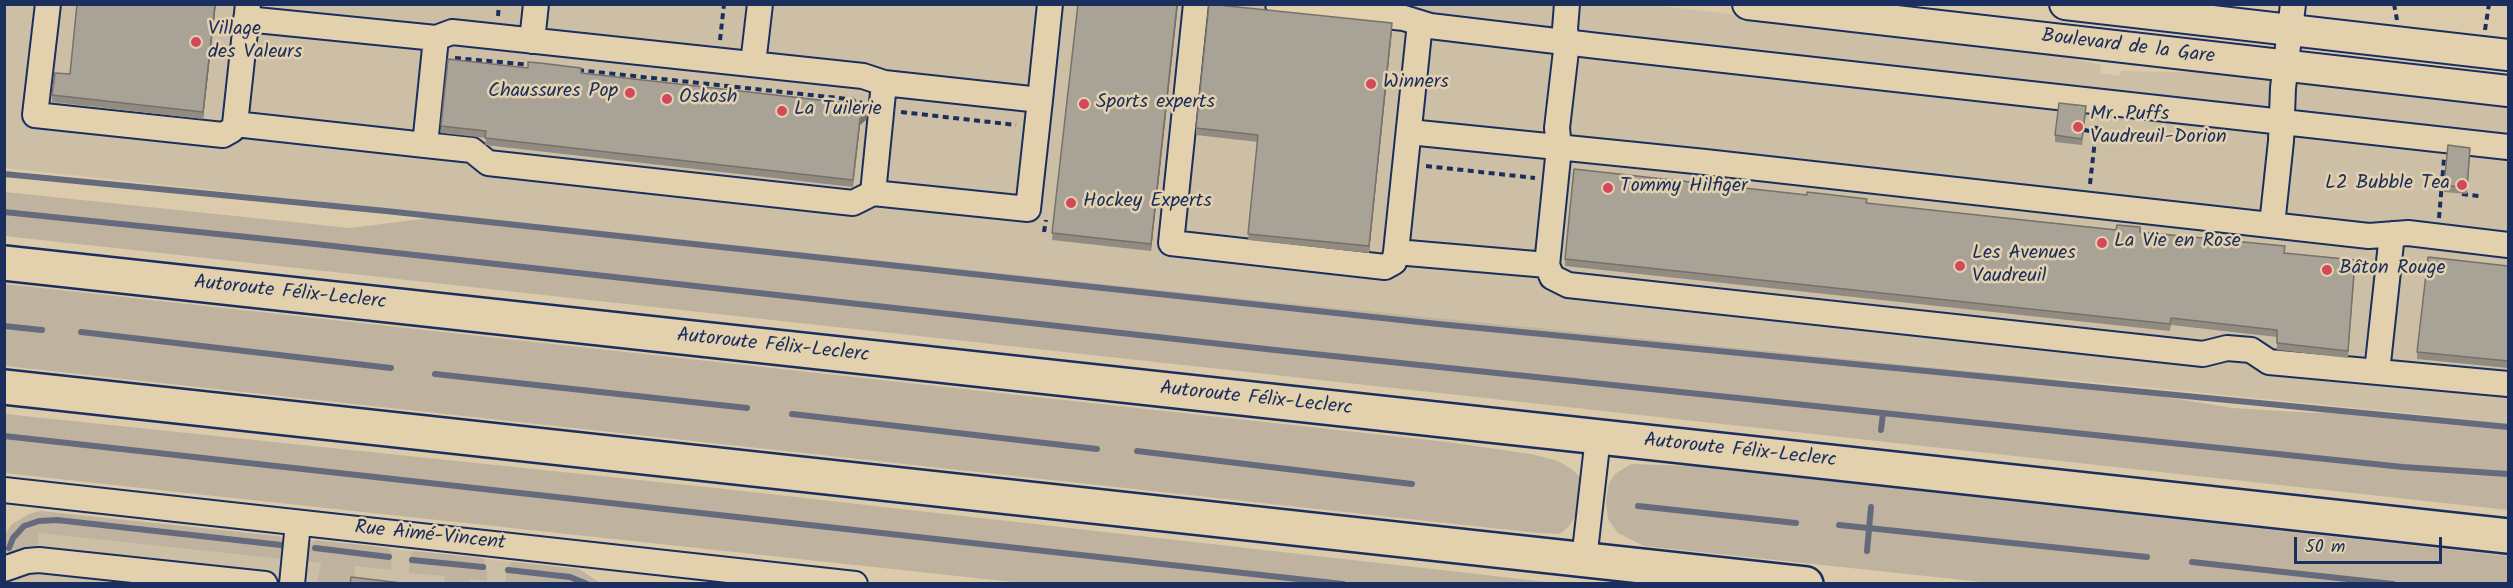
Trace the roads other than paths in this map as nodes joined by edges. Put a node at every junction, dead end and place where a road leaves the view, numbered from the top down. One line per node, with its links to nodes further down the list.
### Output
1 (48, 4): 23 (street)
2 (536, 4): 14 (street)
3 (760, 4): 17 (street)
4 (1050, 4): 21 (street)
5 (1196, 4): 32 (street)
6 (1278, 4): 12 (street)
7 (1568, 4): 15 (street)
8 (1748, 4): 18 (main road, Boulevard de la Gare)
9 (2065, 4): 11 (main road, Boulevard de la Gare)
10 (247, 12): 13 (street); 23 (street)
11 (2293, 18): 16 (main road, Boulevard de la Gare); 18 (street)
12 (1420, 23): 15 (street); 24 (street)
13 (436, 38): 14 (street); 25 (street)
14 (532, 41): 17 (street)
15 (1568, 42): 22 (street); 27 (street)
16 (2508, 55)
17 (753, 64): 19 (street)
18 (2287, 66): 20 (main road, Boulevard de la Gare); 22 (street)
19 (884, 83): 21 (street); 28 (street)
20 (2508, 92)
21 (1040, 100): 28 (street)
22 (2281, 121): 26 (street); 29 (street)
23 (235, 124): 25 (street)
24 (1409, 132): 27 (street); 32 (street)
25 (425, 145): 28 (street)
26 (2508, 147)
27 (1559, 148): 29 (street); 34 (street)
28 (873, 193)
29 (2272, 225): 30 (street)
30 (2392, 234): 31 (street); 35 (street)
31 (2508, 245)
32 (1396, 252): 34 (street)
33 (4, 263): 38 (highway, Autoroute Félix-Leclerc)
34 (1547, 265): 35 (street)
35 (2376, 372): 36 (street)
36 (2508, 384)
37 (4, 387): 42 (highway)
38 (1598, 437): 41 (highway, Autoroute Félix-Leclerc); 42 (street)
39 (4, 490): 40 (street, Rue Aimé-Vincent)
40 (298, 523): 44 (street, Rue Aimé-Vincent); 47 (street)
41 (2508, 536)
42 (1584, 560): 49 (highway)
43 (4, 569): 46 (street)
44 (636, 572): 45 (street, Rue Aimé-Vincent)
45 (796, 580): 48 (street, Rue Aimé-Vincent)
46 (265, 584)
47 (292, 584)
48 (855, 584)
49 (1806, 584)

